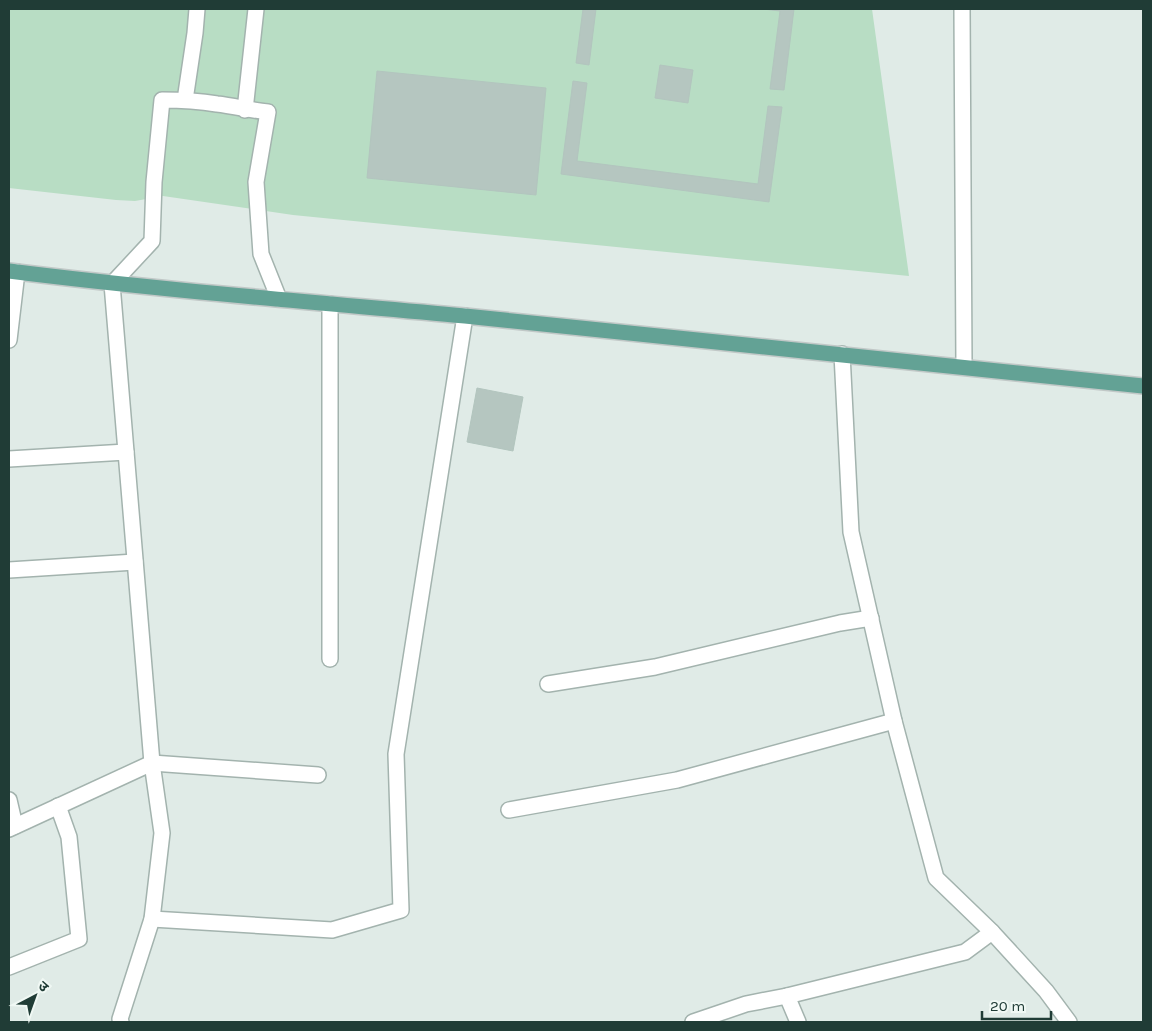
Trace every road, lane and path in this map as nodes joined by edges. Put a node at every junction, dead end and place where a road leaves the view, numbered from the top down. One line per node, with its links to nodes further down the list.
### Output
1 (196, 9): 4 (street)
2 (256, 9): 5 (street)
3 (962, 9): 13 (street)
4 (185, 100): 5 (street); 7 (street)
5 (245, 110): 8 (street)
6 (13, 271): 7 (main road); 11 (street)
7 (112, 284): 8 (main road); 15 (street)
8 (279, 299): 9 (main road)
9 (330, 304): 10 (main road); 20 (street)
10 (465, 316): 12 (main road); 29 (street)
11 (9, 340)
12 (842, 354): 13 (main road); 19 (street)
13 (964, 366): 14 (main road)
14 (1143, 386)
15 (126, 452): 16 (street); 17 (street)
16 (9, 459)
17 (135, 562): 18 (street); 23 (street)
18 (9, 570)
19 (871, 618): 21 (street); 22 (street)
20 (330, 660)
21 (548, 684)
22 (894, 721): 27 (street); 30 (street)
23 (152, 762): 24 (street); 26 (street); 29 (street)
24 (318, 775)
25 (9, 800): 28 (street)
26 (58, 806): 28 (street); 31 (street)
27 (509, 810)
28 (12, 827)
29 (152, 919): 33 (street)
30 (992, 932): 32 (street); 36 (street)
31 (9, 967)
32 (787, 996): 34 (street); 35 (street)
33 (118, 1021)
34 (693, 1022)
35 (798, 1022)
36 (1070, 1022)

